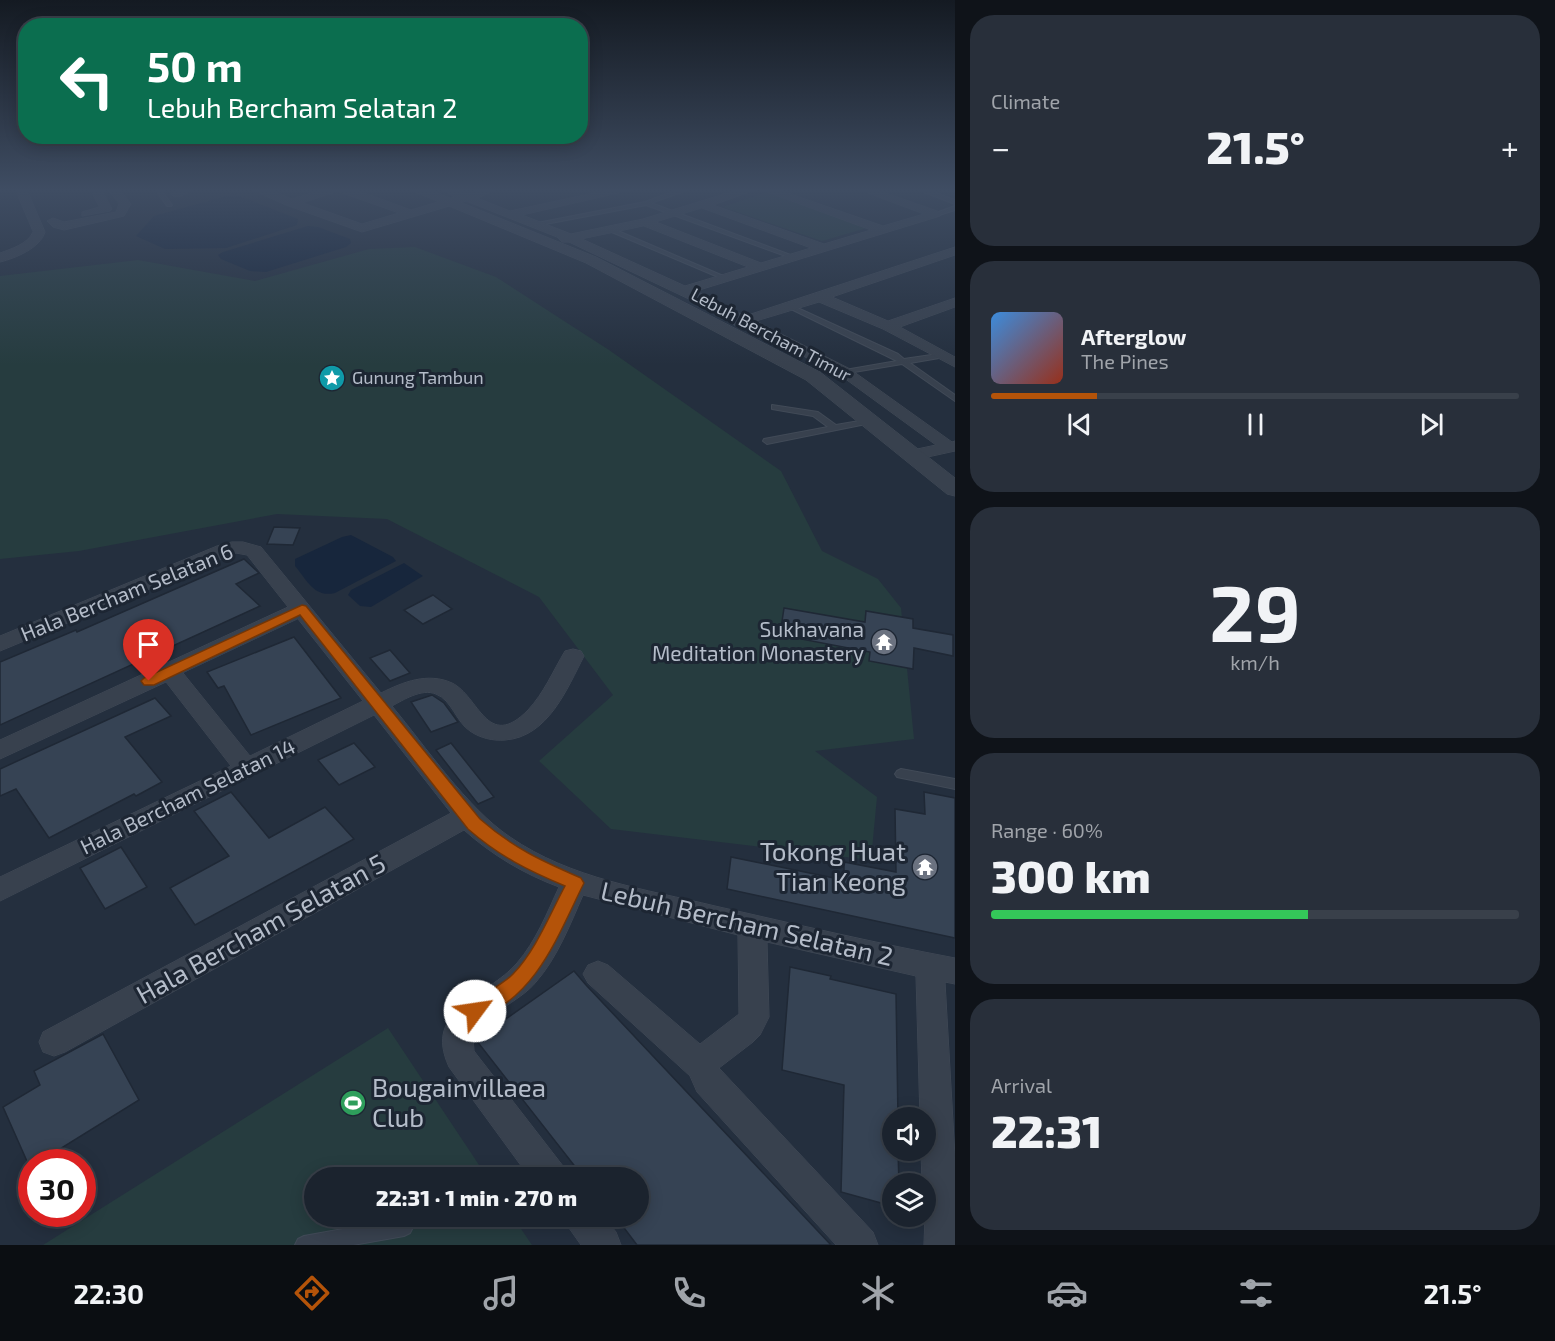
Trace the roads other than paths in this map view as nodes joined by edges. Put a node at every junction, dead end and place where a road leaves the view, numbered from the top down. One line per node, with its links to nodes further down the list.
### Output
1 (22, 248): 10 (street)
2 (561, 248): 19 (street)
3 (591, 248): 13 (street, Lebuh Bercham Timur)
4 (654, 248): 12 (lane)
5 (712, 248): 11 (street)
6 (769, 248): 9 (lane)
7 (824, 248): 9 (street)
8 (955, 251): 14 (street)
9 (793, 257): 11 (street)
10 (0, 258)
11 (761, 267): 12 (street)
12 (725, 278): 13 (street)
13 (684, 290): 17 (street, Lebuh Bercham Timur)
14 (820, 297): 16 (street); 18 (street)
15 (955, 302): 18 (street)
16 (789, 306): 17 (street); 21 (lane)
17 (744, 320): 19 (street); 23 (street, Lebuh Bercham Timur)
18 (888, 326): 20 (street)
19 (721, 328): 26 (street)
20 (942, 355): 21 (lane); 22 (street)
21 (904, 362): 23 (lane); 24 (lane)
22 (955, 363)
23 (845, 372): 29 (street, Lebuh Bercham Timur)
24 (955, 399)
25 (775, 407): 27 (lane)
26 (872, 421): 27 (lane); 30 (street)
27 (835, 428): 28 (lane)
28 (768, 441)
29 (952, 447): 30 (street)
30 (914, 454): 31 (street)
31 (955, 489)
32 (254, 551): 33 (street, Lebuh Bercham Selatan 2); 34 (street, Hala Bercham Selatan 6)
33 (302, 609): 36 (street); 37 (street, Lebuh Bercham Selatan 2)
34 (0, 644)
35 (573, 656): 37 (street, Hala Bercham Selatan 14)
36 (170, 672): 38 (street); 39 (street)
37 (377, 704): 39 (street, Hala Bercham Selatan 14); 42 (street, Lebuh Bercham Selatan 2)
38 (0, 750)
39 (246, 768): 44 (street, Hala Bercham Selatan 14)
40 (901, 774): 41 (lane)
41 (955, 784)
42 (468, 816): 43 (street, Lebuh Bercham Selatan 2); 48 (street, Hala Bercham Selatan 5)
43 (575, 883): 45 (street, Lebuh Bercham Selatan 2); 50 (street)
44 (0, 890)
45 (752, 927): 46 (street, Lebuh Bercham Selatan 2); 49 (street)
46 (943, 969): 56 (street)
47 (598, 974): 49 (street)
48 (54, 1042)
49 (703, 1066): 55 (street)
50 (543, 1167)
51 (404, 1227): 53 (lane)
52 (589, 1227): 54 (street)
53 (304, 1245)
54 (603, 1245)
55 (860, 1245)
56 (942, 1245)

